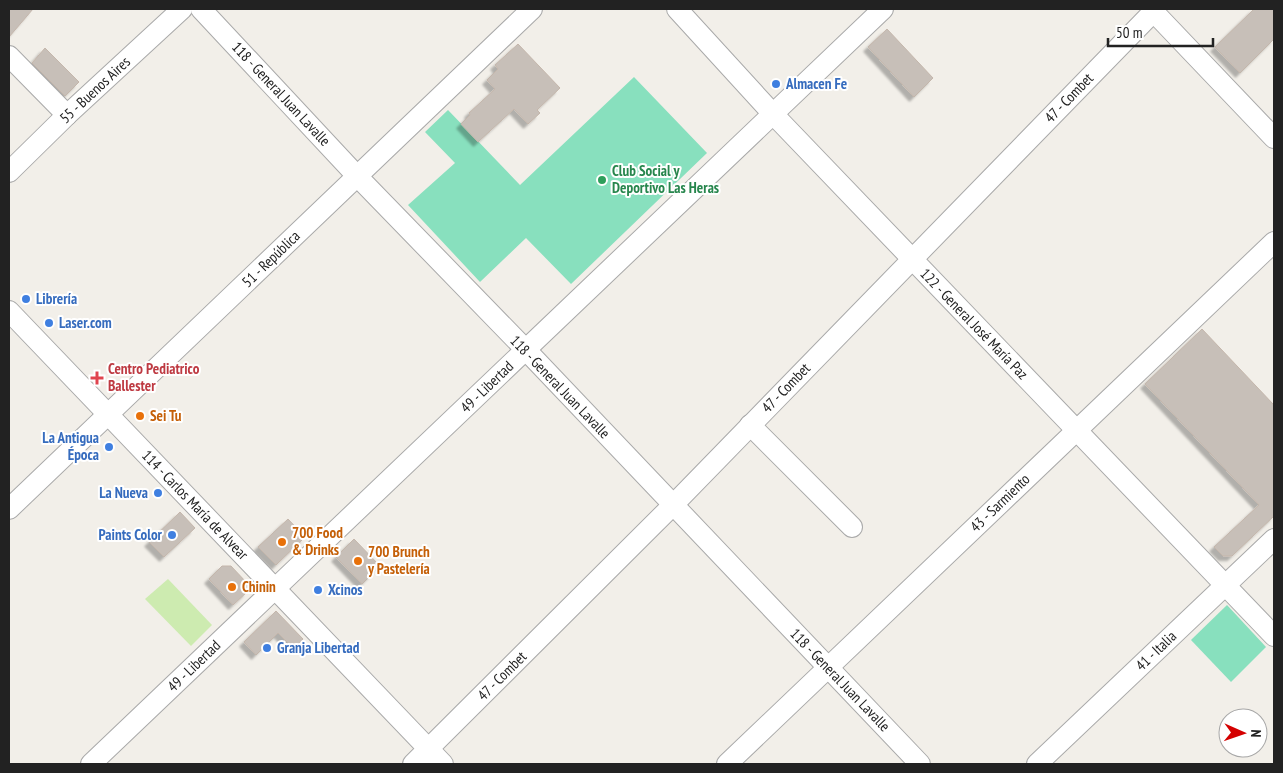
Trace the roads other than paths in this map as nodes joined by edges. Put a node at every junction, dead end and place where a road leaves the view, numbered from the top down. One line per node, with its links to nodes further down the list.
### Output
1 (182, 9): 9 (street, 55 - Buenos Aires)
2 (201, 9): 12 (street, 118 - General Juan Lavalle)
3 (532, 9): 12 (street, 51 - República)
4 (677, 9): 8 (street, 122 - General José María Paz)
5 (883, 9): 8 (street, 49 - Libertad)
6 (1153, 10): 10 (street); 14 (street, 47 - Combet)
7 (9, 56): 9 (street)
8 (773, 114): 14 (street, 122 - General José María Paz); 16 (street, 49 - Libertad)
9 (67, 115): 11 (street, 55 - Buenos Aires)
10 (1274, 138)
11 (9, 172)
12 (357, 176): 16 (street, 118 - General Juan Lavalle); 17 (street, 51 - República)
13 (1274, 242): 19 (street, 43 - Sarmiento)
14 (912, 259): 18 (street, 47 - Combet); 19 (street, 122 - General José María Paz)
15 (9, 311): 17 (street, 114 - Carlos María de Alvear)
16 (526, 350): 20 (street, 118 - General Juan Lavalle); 25 (street, 49 - Libertad)
17 (108, 415): 21 (street, 51 - República); 25 (street, 114 - Carlos María de Alvear)
18 (750, 426): 20 (street, 47 - Combet); 22 (street)
19 (1076, 431): 24 (street, 122 - General José María Paz); 27 (street, 43 - Sarmiento)
20 (673, 505): 27 (street, 118 - General Juan Lavalle); 28 (street, 47 - Combet)
21 (9, 510)
22 (852, 527)
23 (1274, 539): 24 (street, 41 - Italia)
24 (1226, 585): 26 (street, 122 - General José María Paz); 34 (street, 41 - Italia)
25 (275, 589): 28 (street, 114 - Carlos María de Alvear); 29 (street, 49 - Libertad)
26 (1274, 636)
27 (828, 668): 32 (street, 43 - Sarmiento); 33 (street, 118 - General Juan Lavalle)
28 (429, 749): 30 (street, 47 - Combet); 31 (street, 114 - Carlos María de Alvear)
29 (92, 764)
30 (413, 764)
31 (443, 764)
32 (727, 764)
33 (920, 764)
34 (1037, 764)

